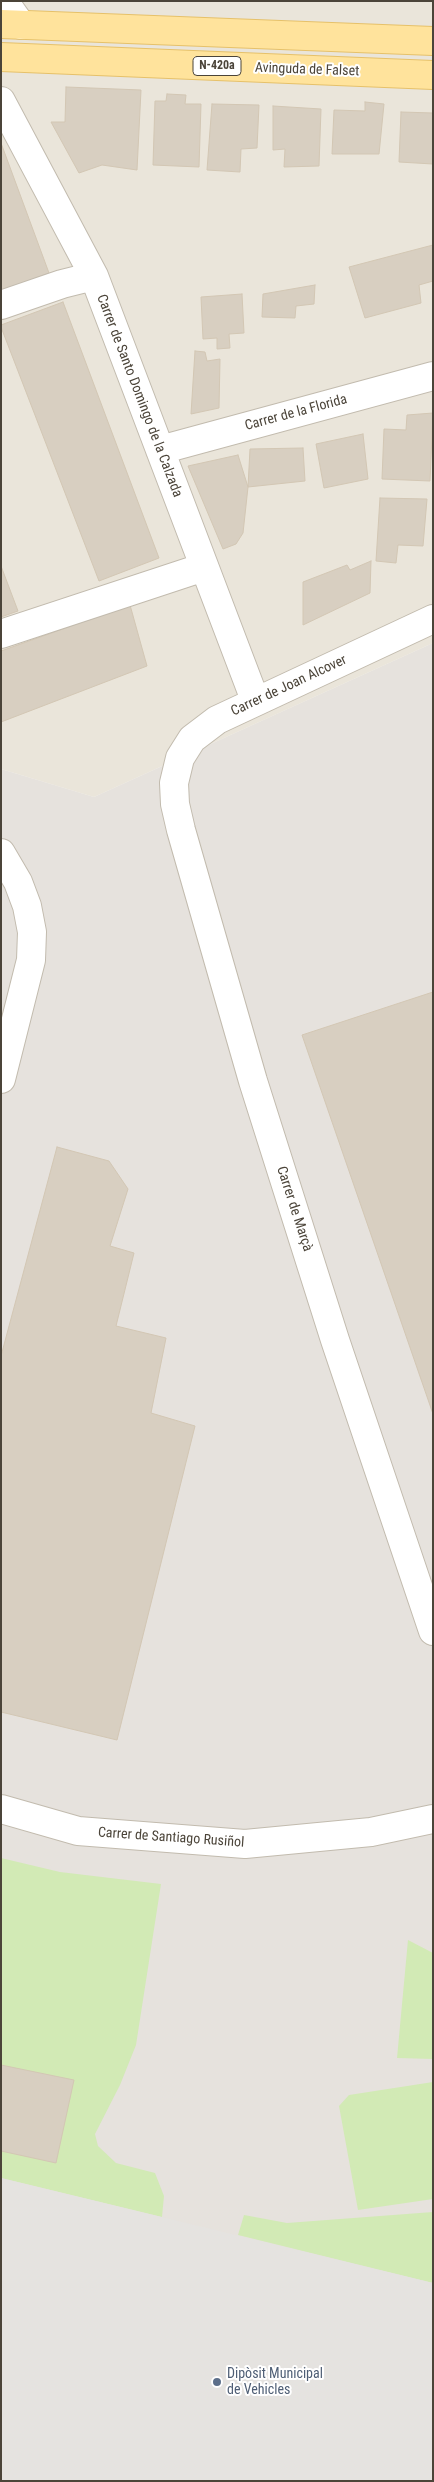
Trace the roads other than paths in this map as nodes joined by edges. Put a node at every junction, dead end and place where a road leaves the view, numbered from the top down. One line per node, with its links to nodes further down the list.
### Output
1 (4, 1): 2 (street)
2 (11, 25): 3 (main road)
3 (433, 41)
4 (1, 57): 5 (main road, Avinguda de Falset / N-420a)
5 (433, 75)
6 (1, 101): 7 (street, Carrer de Santo Domingo de la Calzada)
7 (94, 276): 8 (street); 10 (street, Carrer de Santo Domingo de la Calzada)
8 (1, 305)
9 (433, 376): 10 (street, Carrer de la Florida)
10 (160, 450): 11 (street, Carrer de Santo Domingo de la Calzada)
11 (204, 567): 13 (street); 14 (street, Carrer de Santo Domingo de la Calzada)
12 (433, 619): 14 (street, Carrer de Joan Alcover)
13 (1, 634)
14 (255, 700): 15 (street, Carrer de Joan Alcover)
15 (174, 783): 18 (street, Carrer de Marçà)
16 (1, 853): 17 (street)
17 (1, 1079)
18 (433, 1631)
19 (1, 1809): 20 (street, Carrer de Santiago Rusiñol)
20 (433, 1819)

